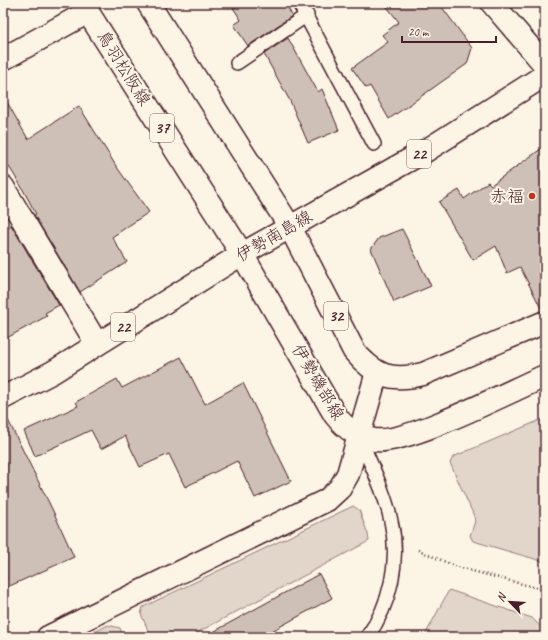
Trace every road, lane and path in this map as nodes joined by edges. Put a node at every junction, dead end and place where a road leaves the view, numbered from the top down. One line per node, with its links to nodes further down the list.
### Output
1 (148, 3): 12 (main road)
2 (299, 3): 5 (lane)
3 (492, 3): 8 (main road)
4 (85, 7): 6 (main road); 13 (main road, 鳥羽松阪線 / 37)
5 (307, 15): 7 (lane); 10 (lane)
6 (3, 59)
7 (238, 63)
8 (545, 65)
9 (545, 75): 12 (main road, 伊勢南島線 / 22)
10 (374, 144)
11 (3, 188): 15 (main road)
12 (290, 227): 13 (main road, 伊勢南島線 / 22); 16 (main road, 32)
13 (242, 254): 15 (main road, 伊勢南島線 / 22); 19 (main road, 伊勢磯部線)
14 (545, 322): 16 (main road, 32)
15 (97, 344): 18 (main road, 伊勢南島線 / 22)
16 (377, 372): 19 (main road)
17 (545, 376): 19 (main road, 伊勢磯部線)
18 (3, 398)
19 (359, 436): 20 (lane); 22 (main road)
20 (394, 541): 21 (path); 23 (lane)
21 (545, 590)
22 (48, 637)
23 (367, 637)

